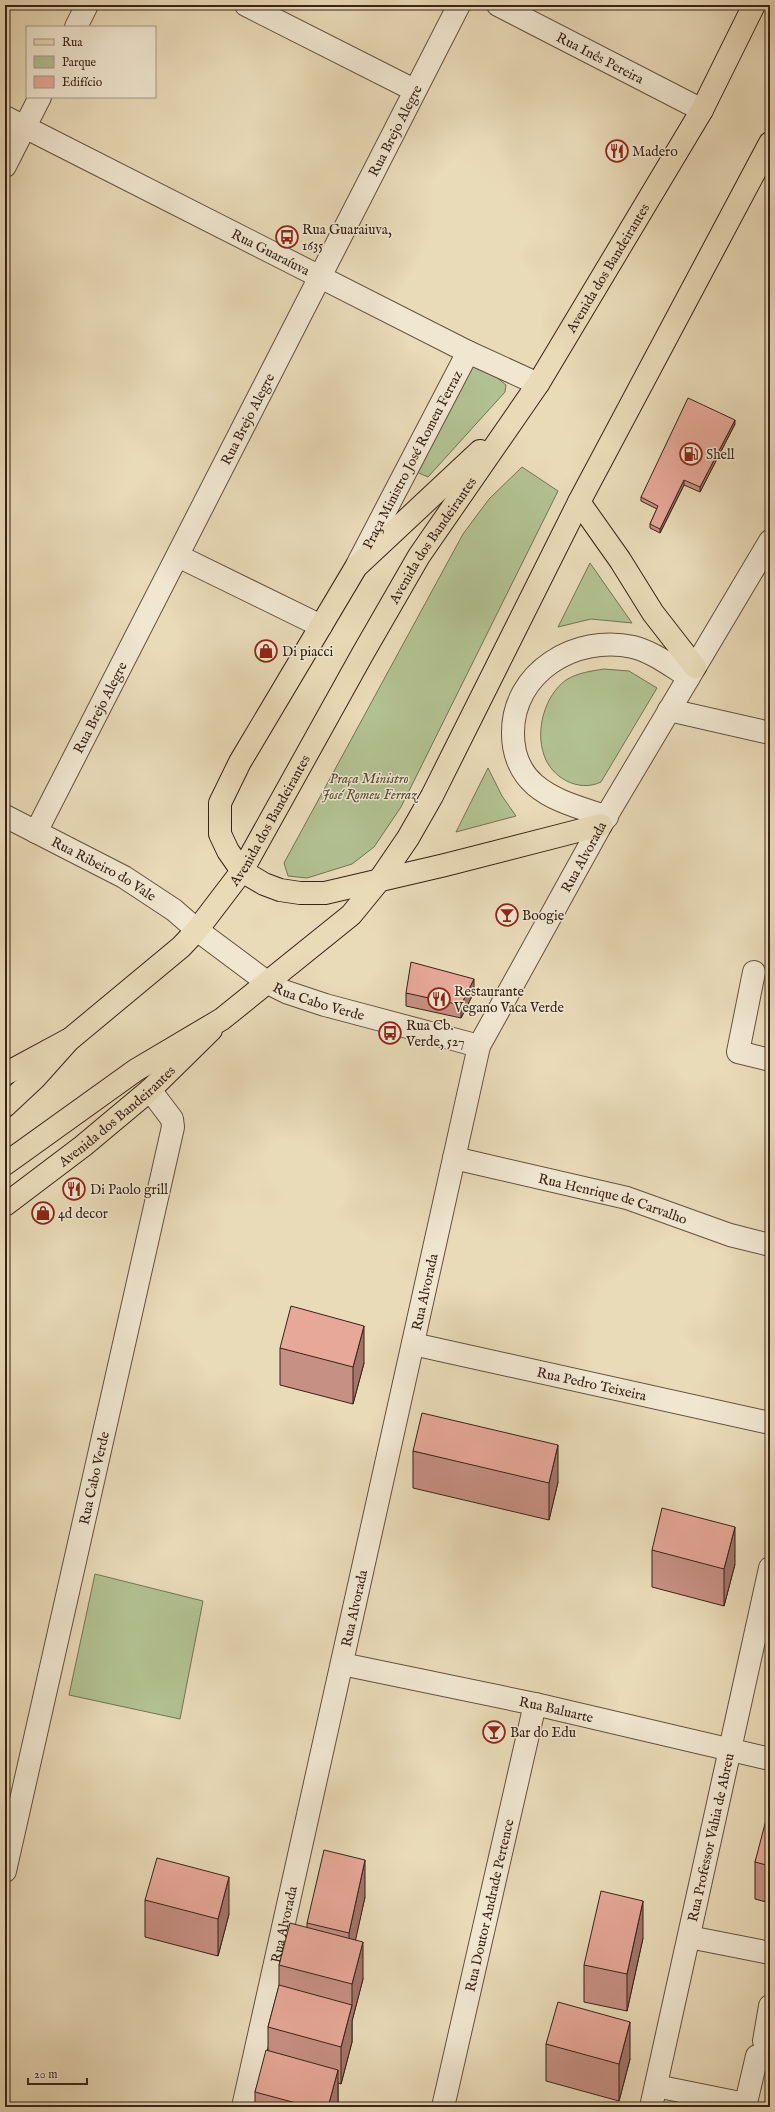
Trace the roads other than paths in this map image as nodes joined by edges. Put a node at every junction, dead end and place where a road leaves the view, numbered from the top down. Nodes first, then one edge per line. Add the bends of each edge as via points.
1 (87, 5) edge
2 (246, 5) edge
3 (459, 5) edge
4 (498, 5) edge
5 (754, 5) edge
6 (76, 26) edge
7 (414, 90) junction
8 (40, 98) edge
9 (702, 110) junction
10 (5, 117) edge
11 (25, 127) junction
12 (770, 143) edge
13 (5, 166) edge
14 (320, 277) junction
15 (468, 352) junction
16 (538, 384) junction
17 (510, 423) junction
18 (579, 502) junction
19 (770, 542) edge
20 (178, 556) junction
21 (356, 567) junction
22 (321, 626) junction
23 (692, 672) junction
24 (669, 710) junction
25 (770, 733) edge
26 (5, 816) edge
27 (604, 821) junction
28 (36, 832) junction
29 (242, 871) junction
30 (378, 882) junction
31 (197, 930) junction
32 (754, 972) dead end
33 (268, 984) junction
34 (222, 1019) junction
35 (69, 1040) junction
36 (479, 1046) junction
37 (770, 1060) edge
38 (5, 1074) edge
39 (150, 1090) junction
40 (5, 1106) edge
41 (454, 1158) junction
42 (5, 1164) edge
43 (5, 1205) edge
44 (770, 1245) edge
45 (413, 1344) junction
46 (770, 1423) edge
47 (770, 1568) edge
48 (342, 1664) junction
49 (535, 1704) junction
50 (730, 1751) junction
51 (770, 1759) edge
52 (5, 1871) edge
53 (688, 1937) junction
54 (770, 1953) edge
55 (770, 2006) edge
56 (656, 2086) junction
57 (745, 2106) edge
58 (243, 2107) edge
59 (443, 2107) edge
60 (651, 2107) edge

1 - 6 street
2 - 7 street
3 - 7 street, Rua Brejo Alegre
4 - 9 street, Rua Inês Pereira
5 - 9 main road, Avenida dos Bandeirantes
7 - 14 street, Rua Brejo Alegre
8 - 11 street
9 - 16 main road, Avenida dos Bandeirantes
10 - 11 street, Rua Guaraíuva
11 - 13 street
11 - 14 street, Rua Guaraíuva
12 - 18 main road, Avenida dos Bandeirantes
14 - 15 street, Rua Guaraíuva
14 - 20 street, Rua Brejo Alegre
15 - 16 street, Rua Guaraíuva
15 - 21 street, Praça Ministro José Romeu Ferraz
16 - 17 main road, Avenida dos Bandeirantes
17 - 21 main road
17 - 29 main road, Avenida dos Bandeirantes via 419,556
18 - 23 main road via 620,560
18 - 30 main road, Avenida dos Bandeirantes via 432,796 408,838
19 - 23 street, Rua Alvorada
20 - 22 street
20 - 28 street, Rua Brejo Alegre
21 - 22 main road
22 - 29 main road via 240,762 220,803 220,834
23 - 24 street, Rua Alvorada
23 - 27 street via 632,647 587,647 560,655 526,686 513,721 513,742 519,765 534,784 553,798
24 - 25 street
24 - 27 street, Rua Alvorada
26 - 28 street, Rua Ribeiro do Vale
27 - 30 main road
27 - 36 street, Rua Alvorada
28 - 31 street, Rua Ribeiro do Vale via 124,877 174,910
29 - 30 main road via 264,884 300,893 325,893
29 - 31 main road, Avenida dos Bandeirantes
30 - 33 main road, Avenida dos Bandeirantes via 352,915
31 - 33 street, Rua Cabo Verde
31 - 35 main road, Avenida dos Bandeirantes via 181,947
32 - 37 street via 738,1052
33 - 34 main road, Avenida dos Bandeirantes
33 - 36 street, Rua Cabo Verde via 301,999
34 - 39 main road, Avenida dos Bandeirantes
34 - 42 main road, Avenida dos Bandeirantes via 136,1070
35 - 38 main road, Avenida dos Bandeirantes
35 - 40 main road, Avenida dos Bandeirantes via 35,1078
36 - 41 street, Rua Alvorada
39 - 43 main road, Avenida dos Bandeirantes via 83,1146
39 - 52 street, Rua Cabo Verde via 172,1119 173,1127
41 - 44 street, Rua Henrique de Carvalho via 627,1198 730,1235
41 - 45 street, Rua Alvorada
45 - 46 street, Rua Pedro Teixeira
45 - 48 street, Rua Alvorada
47 - 50 street, Rua Professor Vahia de Abreu
48 - 49 street, Rua Baluarte
48 - 58 street, Rua Alvorada
49 - 50 street, Rua Baluarte
49 - 59 street, Rua Doutor Andrade Pertence
50 - 51 street, Rua Baluarte
50 - 53 street, Rua Professor Vahia de Abreu
53 - 54 street
53 - 56 street, Rua Professor Vahia de Abreu
55 - 57 street
56 - 57 street
56 - 60 street, Rua Professor Vahia de Abreu

